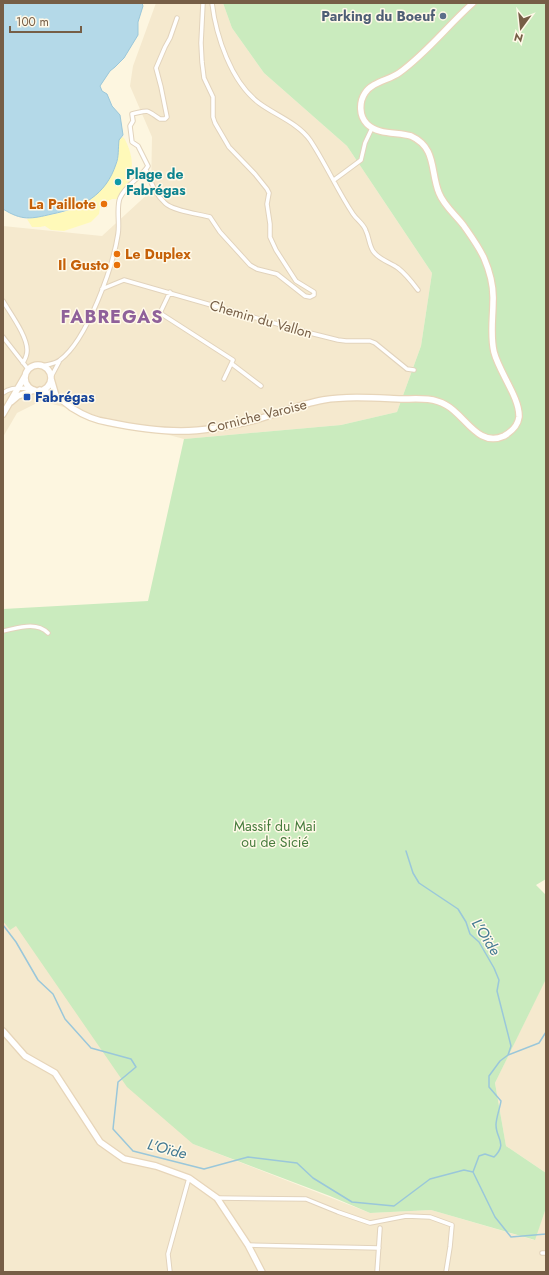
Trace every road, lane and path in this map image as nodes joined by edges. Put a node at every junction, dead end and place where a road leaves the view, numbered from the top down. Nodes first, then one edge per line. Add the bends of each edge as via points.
1 (203, 3) edge
2 (212, 3) edge
3 (473, 3) edge
4 (177, 18) dead end
5 (372, 128) junction
6 (147, 168) junction
7 (334, 180) junction
8 (102, 290) junction
9 (418, 290) dead end
10 (170, 292) junction
11 (3, 301) edge
12 (3, 337) edge
13 (60, 361) junction
14 (23, 363) junction
15 (232, 364) junction
16 (43, 366) junction
17 (28, 369) junction
18 (414, 370) dead end
19 (25, 376) junction
20 (51, 378) junction
21 (224, 379) dead end
22 (260, 386) dead end
23 (18, 387) junction
24 (34, 389) junction
25 (3, 393) edge
26 (56, 396) junction
27 (9, 403) junction
28 (3, 414) edge
29 (3, 631) edge
30 (48, 633) dead end
31 (3, 1031) edge
32 (188, 1178) junction
33 (217, 1198) junction
34 (380, 1228) dead end
35 (248, 1245) junction
36 (379, 1248) junction
37 (170, 1272) edge
38 (262, 1272) edge
39 (377, 1272) edge
40 (446, 1272) edge

1 - 6 street via 202,62 204,78 213,97 215,123 229,147 267,189 270,237 296,281 314,292 314,295 305,296 277,274 250,265 210,217 166,204 153,188
2 - 7 street via 215,26 229,63 244,87 258,102 302,131
3 - 5 street via 398,74 365,92 361,103 362,115 364,121
4 - 6 street via 156,68 167,117 161,119 147,110 132,114 132,142 138,146
5 - 7 street via 365,143 362,160
5 - 26 street, Corniche Varoise via 411,136 426,147 442,198 465,227 490,272 493,286 493,348 517,404 519,416 518,422 506,435 484,437 446,404 422,398 321,400 254,420 205,430 181,431 141,428 90,418
6 - 8 street via 119,199 118,238
7 - 9 street via 353,215 366,230 372,249 380,258 409,278
8 - 10 street, Chemin du Vallon via 124,280
8 - 13 street via 88,323 76,343
10 - 15 street via 160,313 233,360
10 - 18 street, Chemin du Vallon via 338,340 370,341 407,369
11 - 14 street via 23,336 27,353
12 - 14 street
13 - 16 street
13 - 20 street
14 - 17 street
15 - 21 street
15 - 22 street
16 - 17 street via 37,365
16 - 20 street via 47,368
17 - 19 street
19 - 23 street
19 - 24 street via 25,381
20 - 24 street via 48,386
20 - 26 street
23 - 24 street
23 - 25 street
23 - 27 street
24 - 26 street, Corniche Varoise
24 - 27 street
27 - 28 street
29 - 30 street via 36,626
31 - 32 street via 25,1056 55,1073 100,1142 124,1159 156,1166
32 - 33 street
32 - 37 street via 168,1254
33 - 35 street
33 - 40 street via 306,1199 370,1223 406,1216 430,1217 452,1225
34 - 36 street
35 - 36 street
35 - 38 street
36 - 39 street

